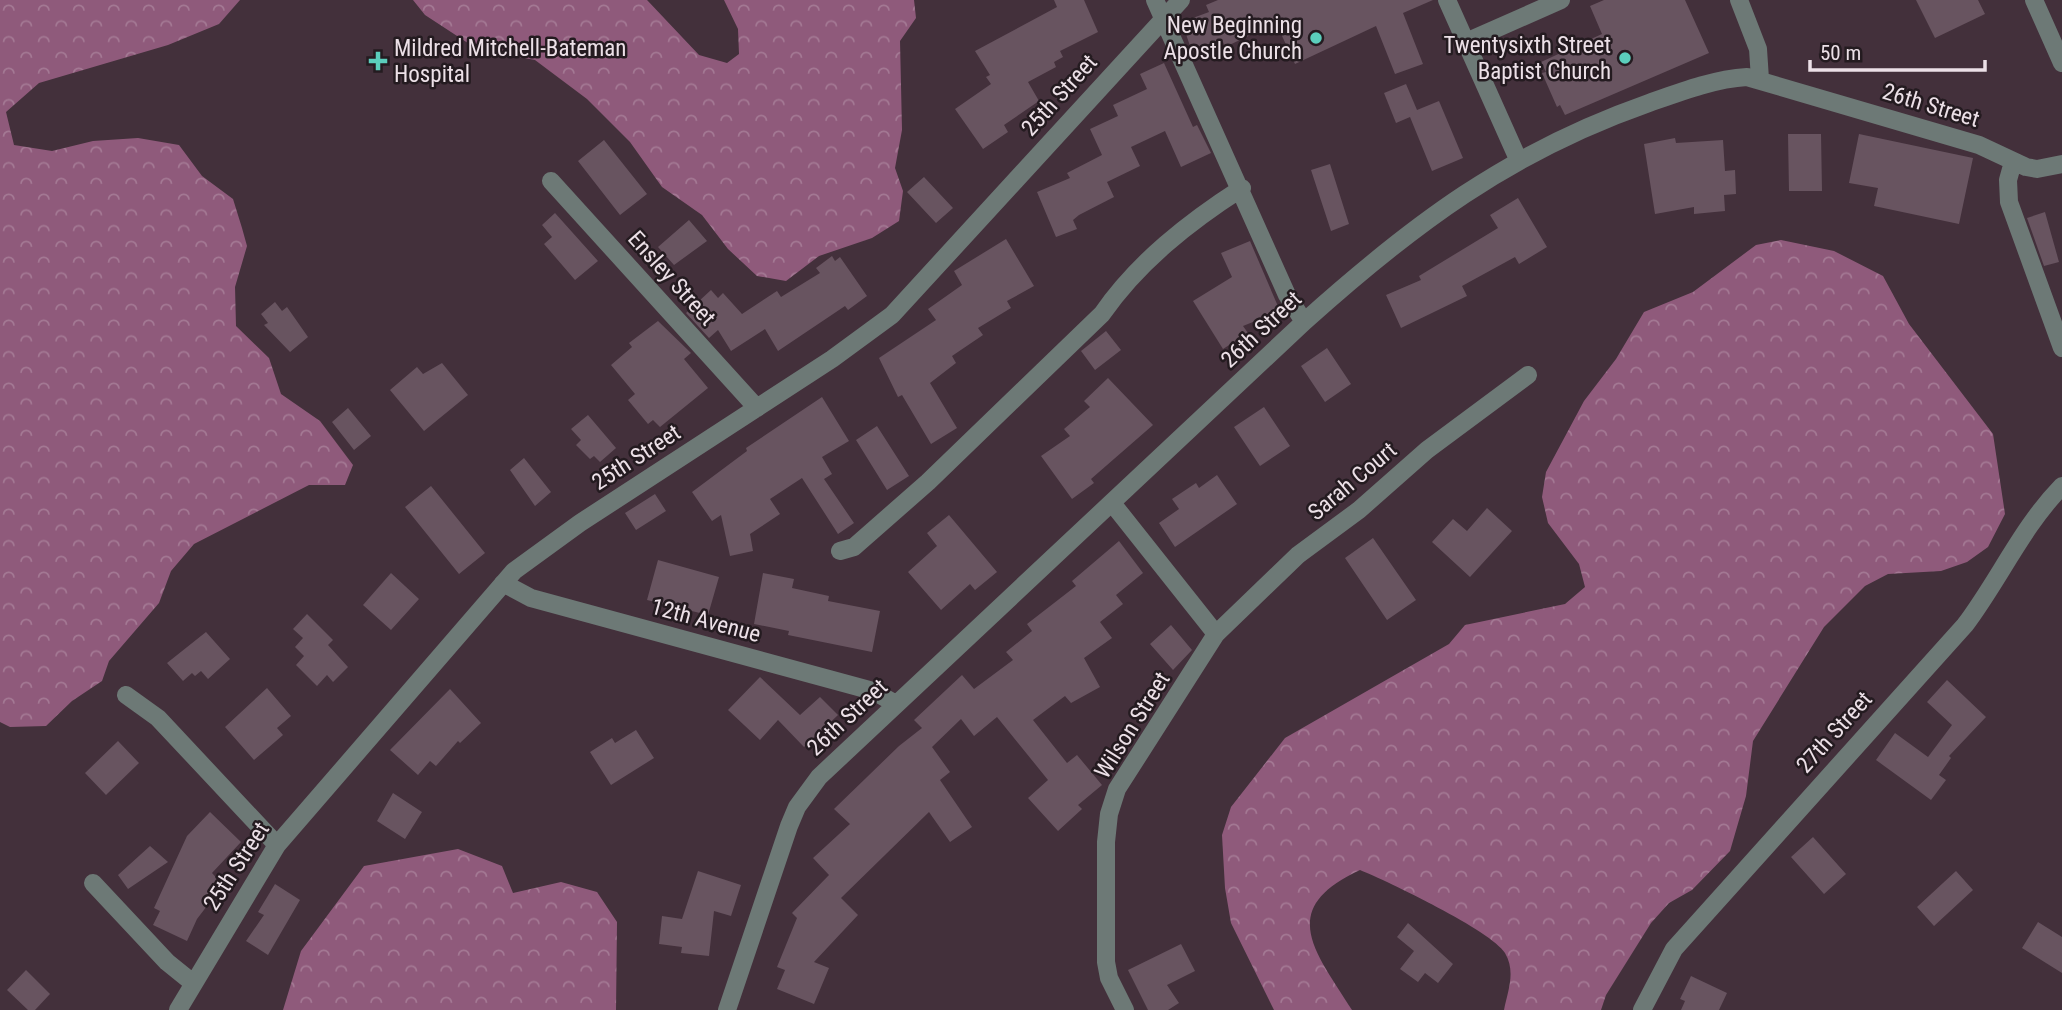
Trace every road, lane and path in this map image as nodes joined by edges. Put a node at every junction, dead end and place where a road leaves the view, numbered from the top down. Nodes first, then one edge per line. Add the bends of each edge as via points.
1 (1155, 0) edge
2 (1181, 0) edge
3 (1447, 0) edge
4 (1561, 0) edge
5 (1739, 0) edge
6 (2034, 0) edge
7 (1164, 17) junction
8 (1466, 42) junction
9 (2062, 63) edge
10 (1760, 74) junction
11 (1518, 159) junction
12 (2013, 162) junction
13 (2062, 164) edge
14 (551, 181) dead end
15 (1242, 188) junction
16 (1304, 322) junction
17 (2062, 348) edge
18 (1528, 375) dead end
19 (757, 408) junction
20 (2062, 486) edge
21 (1112, 503) junction
22 (841, 551) dead end
23 (503, 583) junction
24 (1216, 634) junction
25 (126, 695) dead end
26 (896, 704) junction
27 (277, 845) junction
28 (93, 884) dead end
29 (194, 983) junction
30 (178, 1010) edge
31 (727, 1010) edge
32 (1125, 1010) edge
33 (1642, 1010) edge

1 - 7 street
2 - 7 street, 25th Street
3 - 8 street
4 - 8 street
5 - 10 street via 1754,34
6 - 9 street
7 - 15 street
7 - 19 street, 25th Street via 892,315
8 - 11 street
10 - 11 street, 26th Street via 1722,80 1655,101
10 - 12 street, 26th Street via 1979,145
11 - 16 street, 26th Street via 1417,227
12 - 13 street, 26th Street via 2037,169
12 - 17 street via 2009,202
14 - 19 street, Ensley Street
15 - 16 street via 1287,295
15 - 22 street via 1143,263 1102,314 928,482 854,547
16 - 21 street, 26th Street
18 - 24 street, Sarah Court via 1298,555
19 - 23 street, 25th Street via 534,554
20 - 33 street, 27th Street via 2020,539 1965,625 1674,949
21 - 24 street
21 - 26 street, 26th Street
23 - 26 street, 12th Avenue via 531,598 873,691
23 - 27 street, 25th Street
24 - 32 street, Wilson Street via 1129,765 1109,814 1106,962
25 - 27 street via 158,718
26 - 31 street, 26th Street via 819,777 797,807
27 - 29 street, 25th Street
28 - 29 street via 167,962
29 - 30 street, 25th Street

